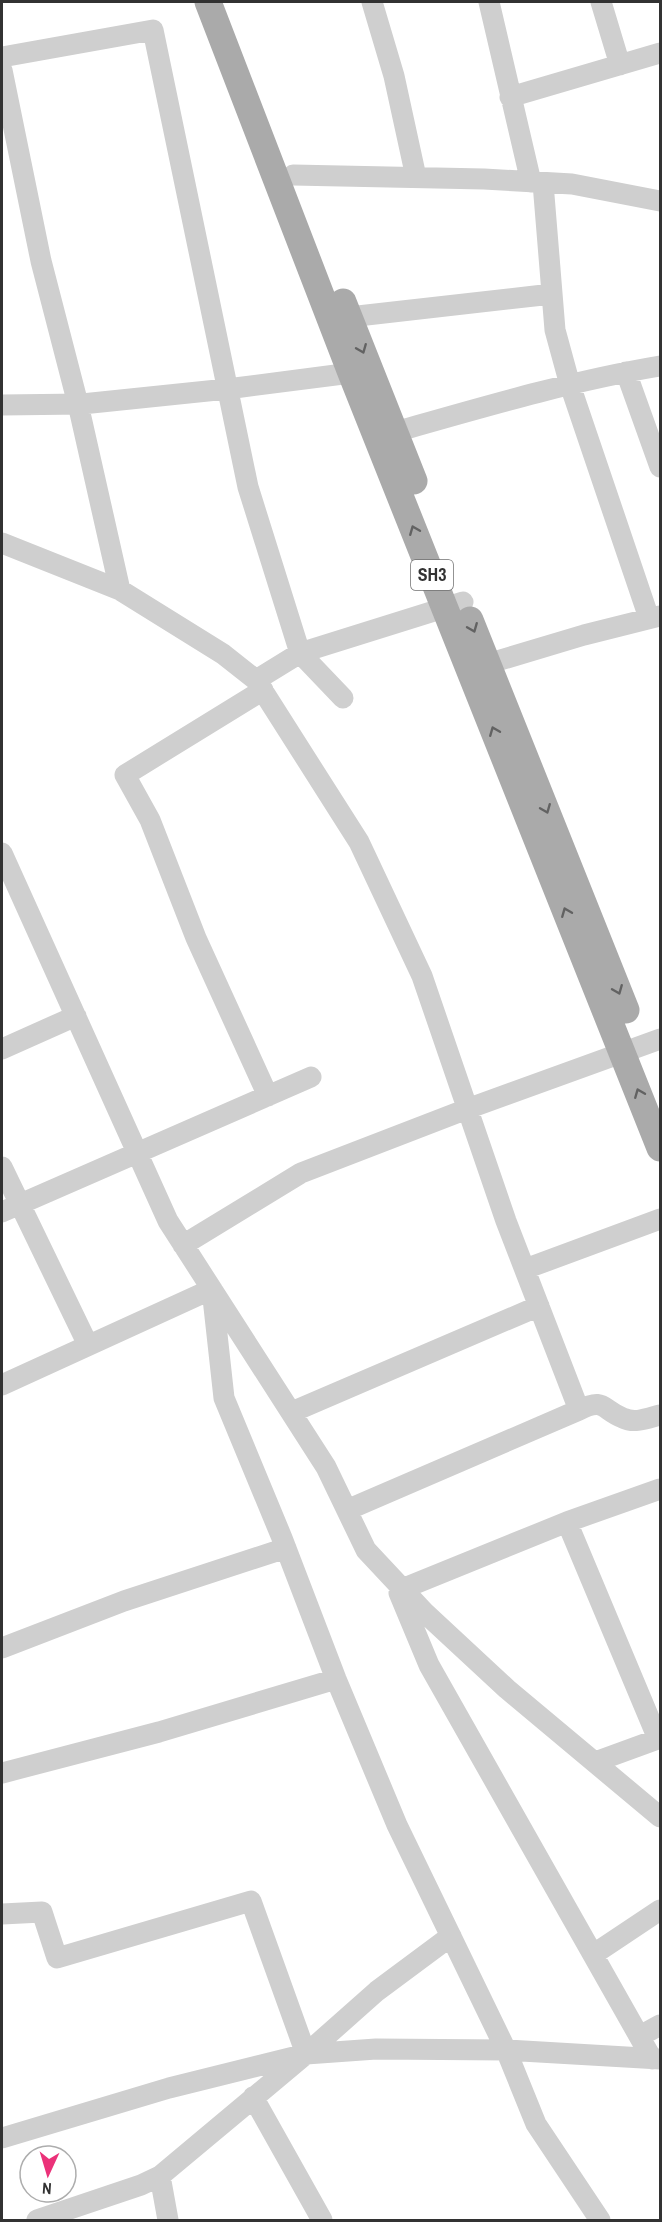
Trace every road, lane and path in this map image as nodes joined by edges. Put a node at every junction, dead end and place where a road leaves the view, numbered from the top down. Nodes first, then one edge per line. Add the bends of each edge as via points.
1 (208, 2) edge
2 (226, 2) edge
3 (372, 2) edge
4 (489, 2) edge
5 (601, 2) edge
6 (660, 53) edge
7 (2, 57) edge
8 (620, 65) junction
9 (2, 70) edge
10 (510, 97) junction
11 (292, 175) junction
12 (416, 177) junction
13 (537, 183) junction
14 (660, 201) edge
15 (552, 294) junction
16 (349, 317) junction
17 (660, 366) edge
18 (626, 372) junction
19 (351, 373) junction
20 (570, 385) junction
21 (227, 389) junction
22 (78, 404) junction
23 (2, 405) edge
24 (395, 432) junction
25 (660, 467) edge
26 (2, 543) edge
27 (120, 590) junction
28 (454, 604) junction
29 (655, 617) edge
30 (300, 653) junction
31 (487, 664) junction
32 (259, 685) junction
33 (344, 698) dead end
34 (2, 853) edge
35 (7, 881) edge
36 (76, 1016) junction
37 (641, 1046) edge
38 (2, 1049) edge
39 (311, 1077) dead end
40 (268, 1096) junction
41 (660, 1097) edge
42 (467, 1108) junction
43 (660, 1148) edge
44 (137, 1153) junction
45 (2, 1167) edge
46 (10, 1208) edge
47 (660, 1219) edge
48 (183, 1245) junction
49 (525, 1269) junction
50 (212, 1290) junction
51 (539, 1306) junction
52 (88, 1346) junction
53 (2, 1385) edge
54 (579, 1410) junction
55 (292, 1412) junction
56 (660, 1415) edge
57 (660, 1489) edge
58 (347, 1510) junction
59 (567, 1522) junction
60 (286, 1548) junction
61 (398, 1584) junction
62 (2, 1648) edge
63 (336, 1679) junction
64 (595, 1762) junction
65 (2, 1773) edge
66 (659, 1814) edge
67 (660, 1910) edge
68 (2, 1914) edge
69 (451, 1936) junction
70 (594, 1954) junction
71 (660, 2025) edge
72 (640, 2036) junction
73 (506, 2050) junction
74 (306, 2054) junction
75 (656, 2059) edge
76 (253, 2097) junction
77 (2, 2138) edge
78 (160, 2176) junction
79 (43, 2219) edge
80 (168, 2220) edge
81 (322, 2220) edge
82 (600, 2220) edge

1 - 19 main road, SH3
2 - 11 main road, SH3
3 - 12 street via 394,76
4 - 10 street
5 - 8 street
6 - 8 street
7 - 21 street via 153,30
8 - 10 street
9 - 22 street via 41,261
10 - 13 street
11 - 12 street
11 - 16 main road, SH3
12 - 13 street
13 - 14 street via 572,184
13 - 15 street
15 - 16 street
15 - 20 street via 555,330
16 -> 24 main road, SH3
17 - 18 street
18 - 20 street
18 - 25 street
19 - 21 street
28 -> 19 main road, SH3
20 - 24 street
20 - 29 street
21 - 22 street
21 - 30 street via 249,487
22 - 23 street
22 - 27 street
24 - 28 main road, SH3
26 - 27 street
27 - 32 street via 223,654
28 - 30 street
28 -> 31 main road, SH3
37 -> 28 main road, SH3
29 - 31 street
30 - 32 street
30 - 33 street
31 -> 37 main road, SH3
32 - 40 street via 125,775 150,820 196,938
32 - 42 street via 359,842 422,976
34 - 35 street
35 - 36 street
36 - 38 street
36 - 44 street
37 - 41 main road, SH3
37 - 42 street
43 -> 37 main road, SH3
39 - 40 street
40 - 44 street
42 - 48 street via 301,1173
42 - 49 street
44 - 46 street
44 - 48 street
45 - 46 street
46 - 52 street
47 - 49 street
48 - 50 street
49 - 51 street
50 - 52 street
50 - 55 street
50 - 60 street via 224,1398
51 - 54 street
51 - 55 street
52 - 53 street
54 - 56 street via 591,1404 604,1406 633,1421
54 - 58 street
55 - 58 street
57 - 59 street
58 - 61 street via 366,1550
59 - 61 street
59 - 64 street via 658,1739
60 - 62 street
60 - 63 street
61 - 64 street via 507,1689
61 - 70 street via 429,1665
63 - 65 street via 159,1732
63 - 69 street via 397,1825
64 - 66 street
67 - 70 street
68 - 74 street via 42,1912 57,1958 251,1901
69 - 73 street
69 - 74 street via 377,1991
70 - 72 street
71 - 72 street
72 - 75 street
73 - 74 street via 376,2049
73 - 75 street
73 - 82 street via 536,2124
74 - 76 street
74 - 77 street via 181,2084
76 - 78 street
76 - 81 street
78 - 79 street
78 - 80 street

